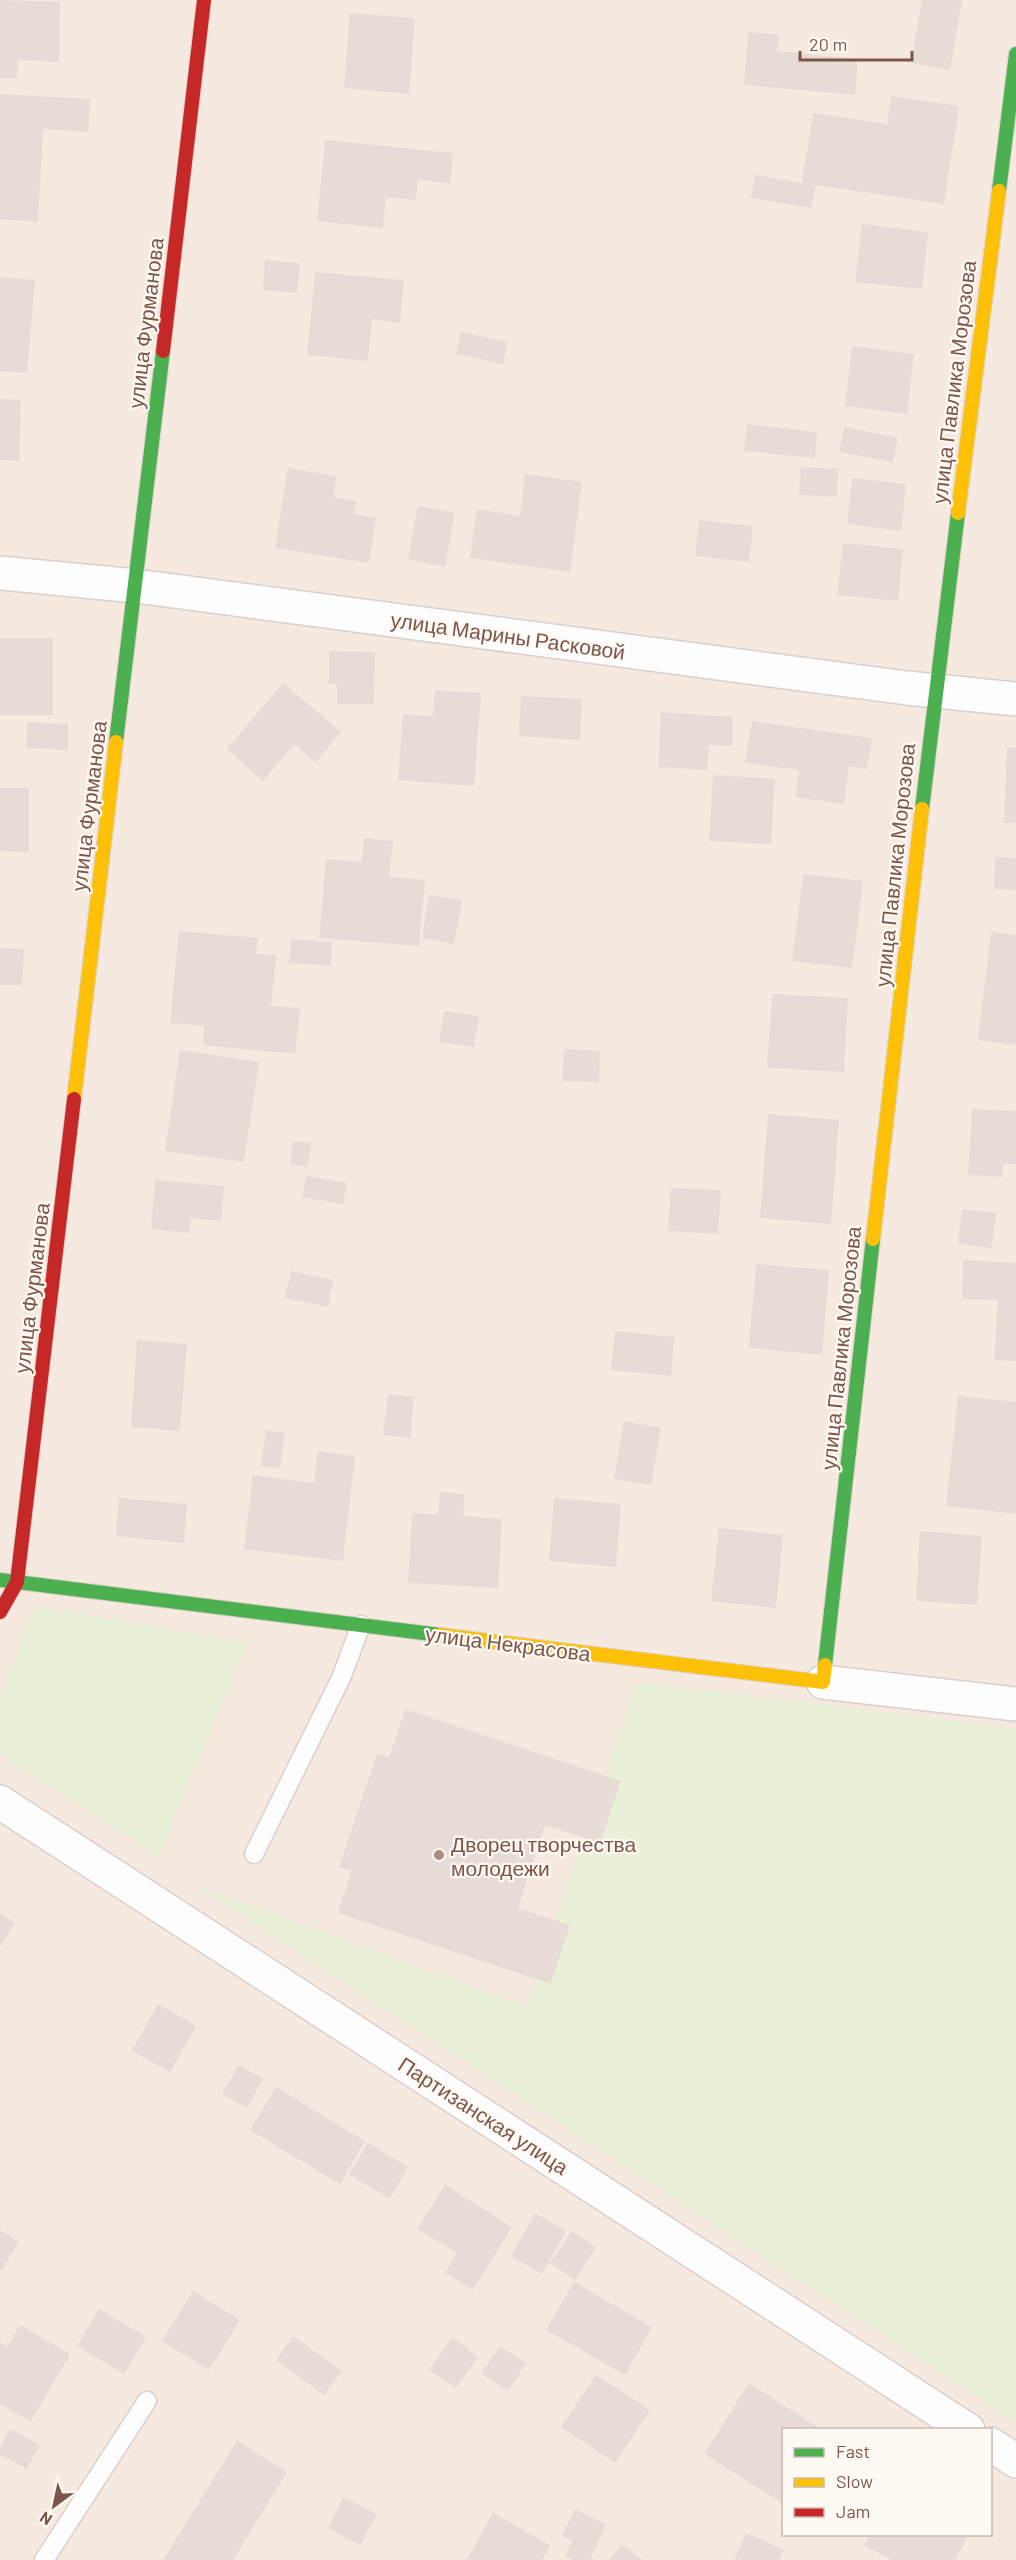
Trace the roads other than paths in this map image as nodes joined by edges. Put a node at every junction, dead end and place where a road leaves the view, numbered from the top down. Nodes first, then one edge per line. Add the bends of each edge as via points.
1 (204, 0) edge
2 (1016, 54) edge
3 (0, 573) edge
4 (136, 586) junction
5 (935, 691) junction
6 (1016, 699) edge
7 (0, 1580) edge
8 (17, 1582) junction
9 (0, 1612) edge
10 (361, 1625) junction
11 (823, 1682) junction
12 (1016, 1704) edge
13 (0, 1802) edge
14 (254, 1854) dead end
15 (147, 2401) dead end
16 (965, 2428) edge
17 (992, 2445) edge
18 (1016, 2461) edge
19 (44, 2560) edge

1 - 4 street, улица Фурманова
2 - 5 street, улица Павлика Морозова
3 - 4 street, улица Марины Расковой
4 - 5 street, улица Марины Расковой
4 - 8 street, улица Фурманова
5 - 6 street, улица Марины Расковой
5 - 11 street, улица Павлика Морозова
7 - 8 street, улица Некрасова
8 - 9 street, улица Фурманова
8 - 10 street, улица Некрасова
10 - 11 street, улица Некрасова
10 - 14 lane via 341,1678
11 - 12 street, улица Некрасова
13 - 16 street, Партизанская улица
15 - 19 lane
17 - 18 street

